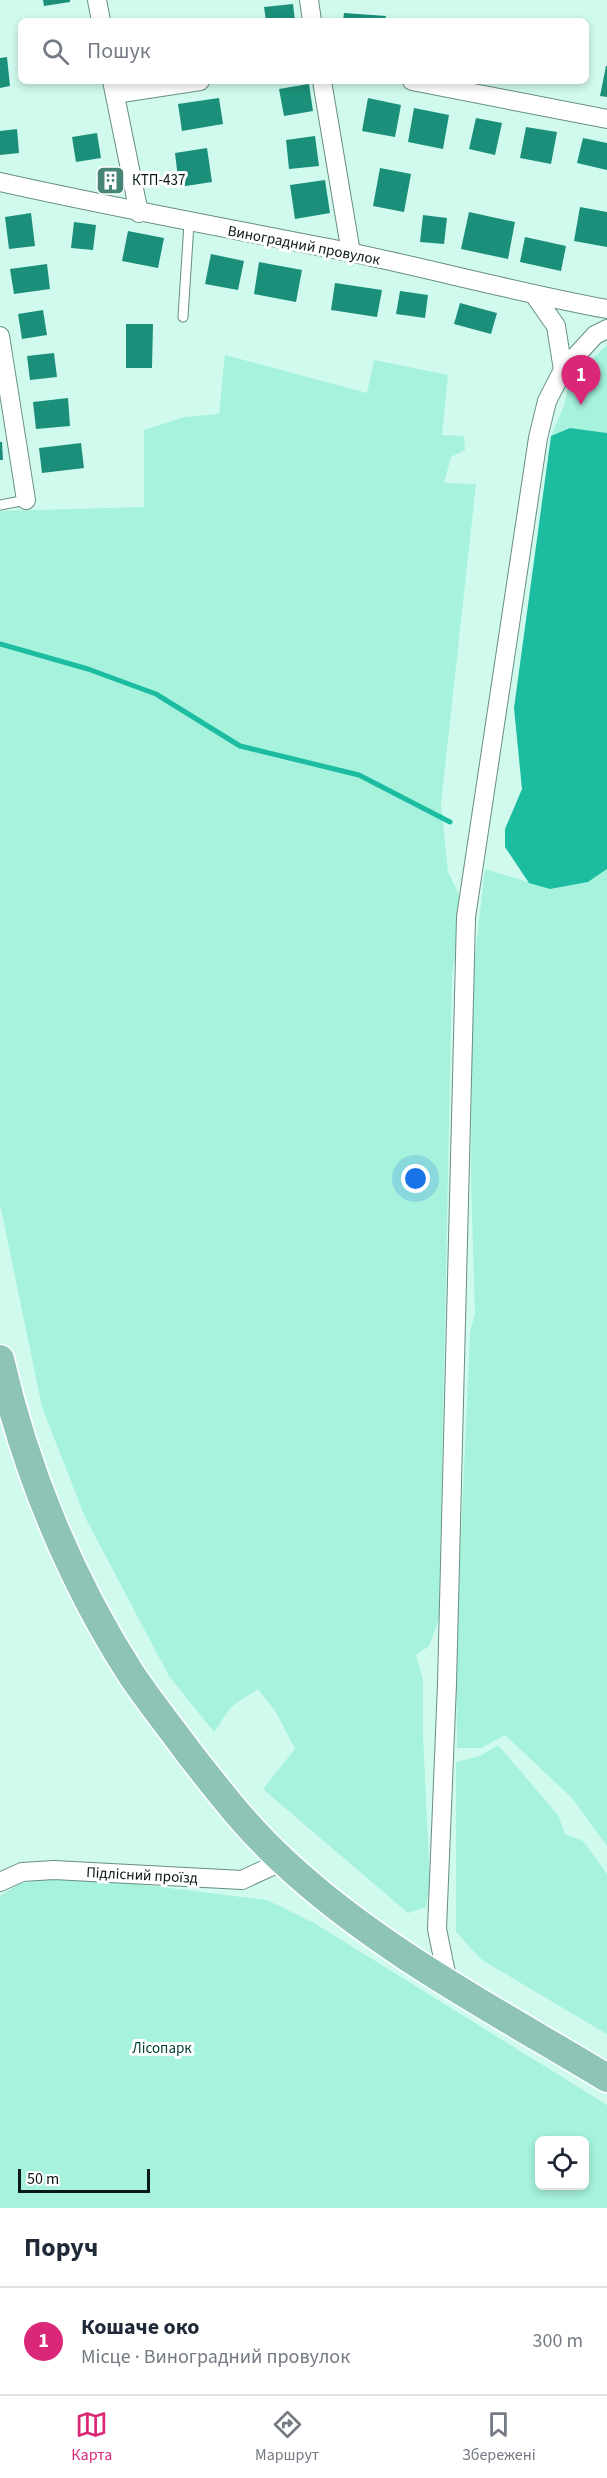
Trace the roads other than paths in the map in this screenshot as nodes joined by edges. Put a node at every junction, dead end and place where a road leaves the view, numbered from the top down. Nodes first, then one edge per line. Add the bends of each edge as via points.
1 (97, 0) edge
2 (309, 0) edge
3 (100, 18) edge
4 (312, 18) edge
5 (163, 84) edge
6 (323, 84) edge
7 (427, 84) edge
8 (114, 88) edge
9 (607, 119) edge
10 (0, 182) edge
11 (139, 213) junction
12 (189, 223) junction
13 (351, 253) junction
14 (535, 296) junction
15 (607, 309) edge
16 (183, 317) dead end
17 (607, 329) edge
18 (0, 336) edge
19 (563, 370) junction
20 (26, 500) joint
21 (0, 505) edge
22 (0, 1359) edge
23 (283, 1861) junction
24 (0, 1882) edge
25 (448, 1983) junction
26 (607, 2078) edge

1 - 3 street
2 - 4 street
5 - 8 street
6 - 13 street
7 - 9 street
8 - 11 street
10 - 11 street, Виноградний провулок
11 - 12 street, Виноградний провулок
12 - 13 street, Виноградний провулок
12 - 16 lane
13 - 14 street, Виноградний провулок
14 - 15 street, Виноградний провулок
14 - 19 street via 556,326
17 - 19 street via 595,335
18 - 20 street
19 - 25 street via 547,401 538,438 466,917 437,1929
20 - 21 lane
22 - 23 main road via 43,1503 98,1616 131,1674 216,1788
23 - 24 street, Підлісний проїзд via 242,1880 54,1870 22,1872
23 - 25 main road via 379,1936
25 - 26 main road

